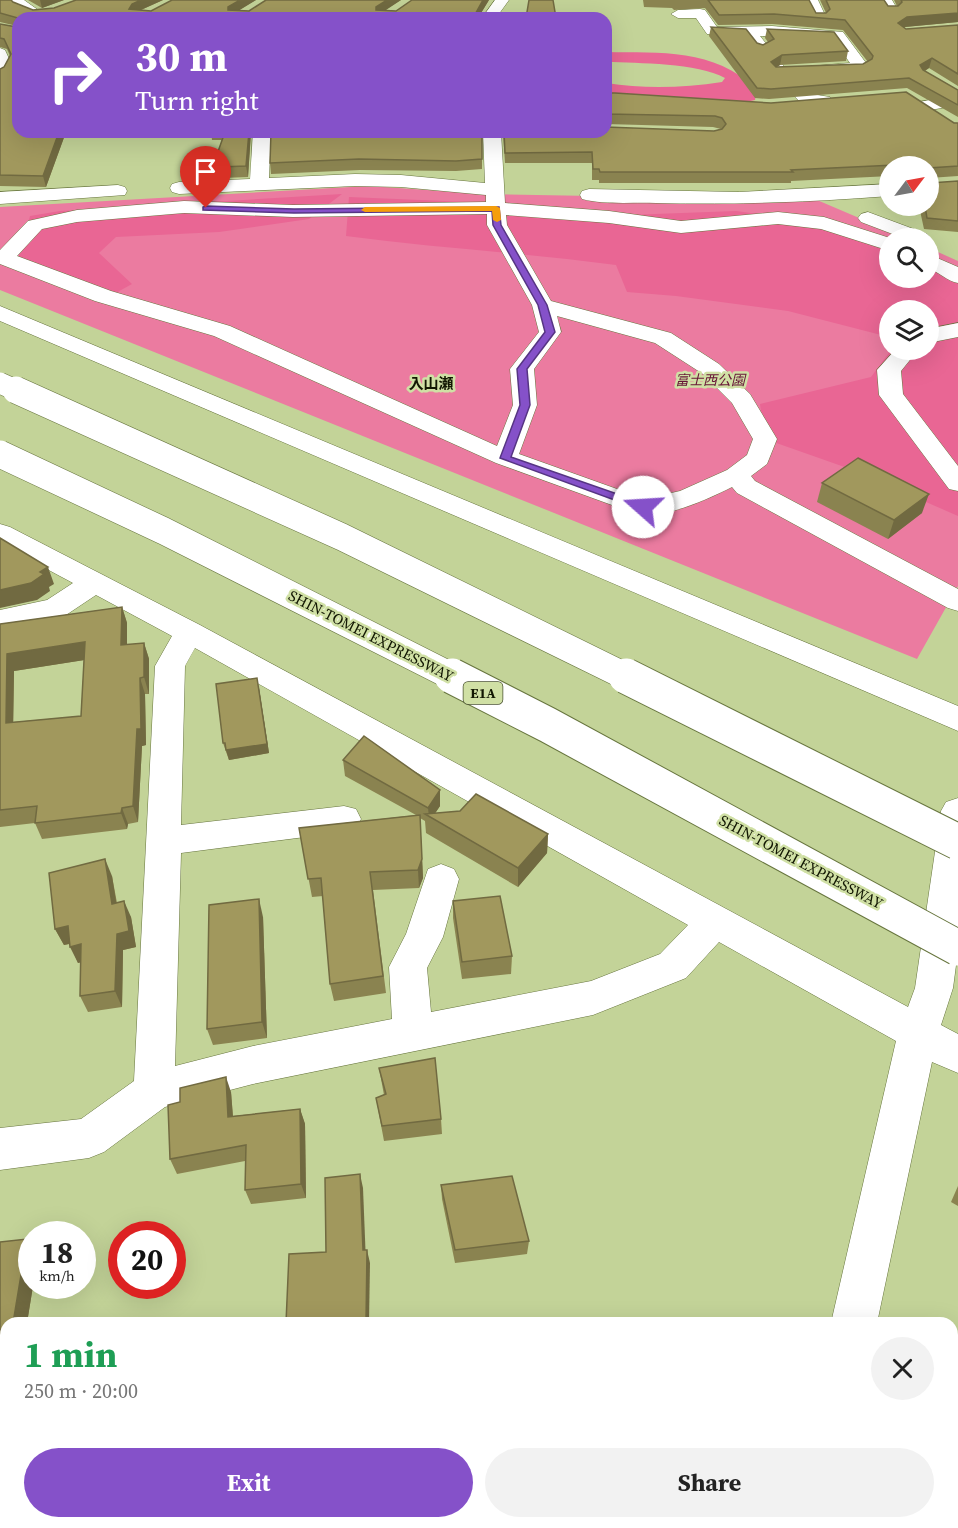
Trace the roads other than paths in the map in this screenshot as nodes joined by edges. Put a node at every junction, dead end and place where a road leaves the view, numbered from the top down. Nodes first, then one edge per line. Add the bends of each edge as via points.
1 (14, 0) edge
2 (811, 0) edge
3 (36, 12) edge
4 (678, 14) dead end
5 (819, 17) edge
6 (750, 32) junction
7 (0, 53) edge
8 (0, 72) edge
9 (780, 72) junction
10 (955, 94) edge
11 (907, 95) edge
12 (787, 105) edge
13 (925, 106) junction
14 (942, 117) edge
15 (262, 138) edge
16 (493, 138) edge
17 (259, 184) junction
18 (166, 189) dead end
19 (131, 190) dead end
20 (879, 191) edge
21 (567, 194) dead end
22 (504, 197) junction
23 (810, 197) junction
24 (0, 198) edge
25 (896, 228) edge
26 (879, 242) edge
27 (8, 244) edge
28 (939, 248) edge
29 (958, 256) edge
30 (939, 264) edge
31 (958, 277) edge
32 (543, 305) junction
33 (0, 313) edge
34 (958, 330) edge
35 (939, 334) edge
36 (898, 360) edge
37 (0, 383) edge
38 (0, 454) edge
39 (505, 458) junction
40 (736, 475) junction
41 (958, 483) edge
42 (0, 533) edge
43 (95, 582) junction
44 (958, 601) edge
45 (0, 620) edge
46 (189, 632) junction
47 (958, 719) edge
48 (958, 811) edge
49 (344, 819) dead end
50 (163, 842) junction
51 (958, 842) edge
52 (441, 879) dead end
53 (715, 922) junction
54 (958, 948) edge
55 (413, 1033) junction
56 (918, 1033) junction
57 (958, 1055) edge
58 (154, 1091) junction
59 (0, 1149) edge
60 (855, 1317) edge

1 - 3 main road
2 - 5 main road
4 - 6 main road via 700,13 712,32
6 - 9 main road
6 - 9 main road via 838,35 861,67
7 - 8 main road via 4,65
9 - 12 main road via 806,98 830,100
10 - 13 main road
11 - 13 main road
13 - 14 main road
15 - 17 main road
16 - 22 main road
17 - 18 main road
17 - 22 main road via 401,181
19 - 24 main road
20 - 23 main road
21 - 23 main road via 721,200
22 - 26 main road via 681,226 778,218 824,224
22 - 27 main road via 294,211 172,208 77,216 35,225
22 - 32 main road via 497,225
23 - 25 main road
27 - 39 main road via 4,258 103,296 222,331
28 - 29 main road
30 - 31 main road
32 - 39 main road via 550,332 522,369 525,405
32 - 40 main road via 663,339 711,369 742,399 765,440 758,459
33 - 47 main road
34 - 35 main road
36 - 41 main road via 889,370 891,395
37 - 51 main road, bridge via 342,537
38 - 54 main road, SHIN-TOMEI EXPRESSWAY / E1A, bridge via 164,531 548,725
39 - 40 main road via 643,507 688,498
40 - 44 main road via 746,487
42 - 43 main road
43 - 45 main road via 56,608
43 - 46 main road
46 - 50 main road via 170,666
46 - 53 main road
48 - 56 main road via 934,988
49 - 50 main road
50 - 58 main road
52 - 55 main road via 424,937 408,967
53 - 55 main road via 673,966 593,999
53 - 56 main road
55 - 58 main road via 253,1065
56 - 57 main road
56 - 60 main road
58 - 59 main road via 89,1138

